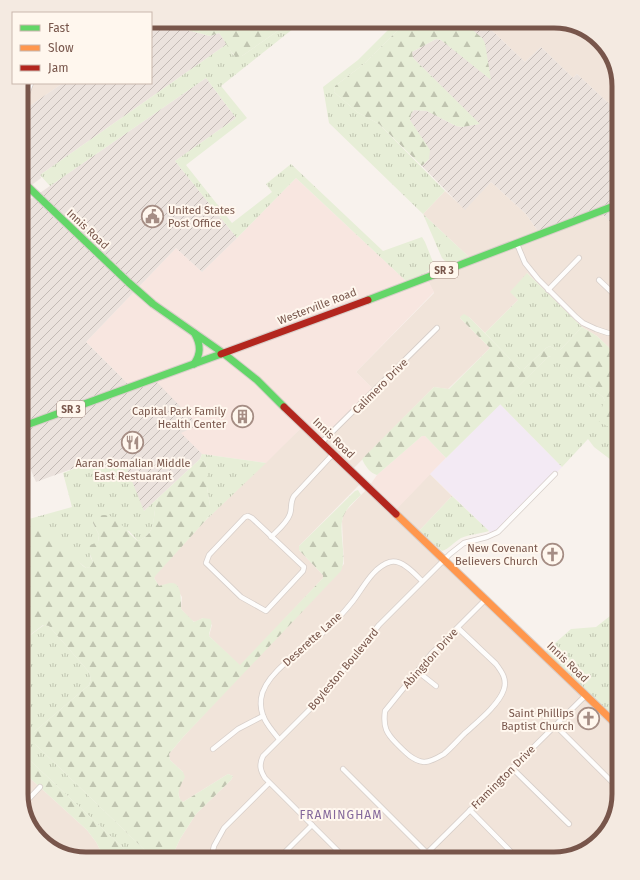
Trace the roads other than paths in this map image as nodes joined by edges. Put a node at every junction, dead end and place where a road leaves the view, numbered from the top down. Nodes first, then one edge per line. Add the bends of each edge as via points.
1 (28, 187) edge
2 (612, 207) edge
3 (517, 244) junction
4 (579, 258) dead end
5 (598, 280) dead end
6 (548, 290) junction
7 (612, 292) edge
8 (437, 328) dead end
9 (612, 333) edge
10 (195, 334) junction
11 (224, 353) junction
12 (194, 364) junction
13 (28, 424) edge
14 (322, 442) junction
15 (334, 453) junction
16 (555, 474) dead end
17 (271, 537) junction
18 (444, 561) junction
19 (422, 581) junction
20 (485, 600) junction
21 (458, 628) junction
22 (417, 671) junction
23 (436, 686) dead end
24 (586, 695) junction
25 (263, 716) junction
26 (612, 720) edge
27 (555, 725) junction
28 (279, 739) junction
29 (212, 750) dead end
30 (512, 768) junction
31 (343, 769) dead end
32 (612, 782) dead end
33 (269, 783) junction
34 (40, 787) dead end
35 (28, 800) edge
36 (470, 810) junction
37 (569, 824) dead end
38 (312, 825) junction
39 (213, 852) edge
40 (285, 852) edge
41 (339, 852) edge
42 (425, 852) edge
43 (427, 852) edge
44 (511, 852) edge

1 - 10 main road, Innis Road via 128,282 153,304
2 - 3 main road, Westerville Road / SR 3
3 - 6 street via 525,263
3 - 11 main road, Westerville Road / SR 3
4 - 6 street
5 - 7 street
6 - 9 street via 584,323
8 - 14 street, Calimero Drive
10 - 11 main road, Innis Road
10 - 12 main road via 199,341 200,354
11 - 12 main road, Westerville Road / SR 3
11 - 14 main road, Innis Road via 257,380
12 - 13 main road, Westerville Road / SR 3
14 - 15 main road, Innis Road
15 - 17 street via 291,500 288,518
15 - 18 main road, Innis Road
16 - 18 street, Boyleston Boulevard via 498,532 464,543
17 - 17 street via 252,518 245,517 206,560 207,565 241,597 266,611 304,567
18 - 19 street, Boyleston Boulevard
18 - 20 main road, Innis Road
19 - 25 street, Deserette Lane via 406,566 395,562 374,572 349,606 326,630 273,675 266,684 261,699
19 - 28 street, Boyleston Boulevard via 379,625 318,701
20 - 21 street, Abingdon Drive
20 - 24 main road, Innis Road
21 - 22 street, Abingdon Drive
21 - 22 street, Abingdon Drive via 500,670 505,681 504,690 497,702 444,754 426,762 407,754 386,730 384,721 385,711
22 - 23 street
24 - 26 main road, Innis Road
24 - 27 street, Framington Drive
25 - 28 street, Deserette Lane
25 - 29 street via 238,729
27 - 30 street, Framington Drive
27 - 32 street
28 - 33 street, Boyleston Boulevard via 260,763 261,771
30 - 36 street, Framington Drive
30 - 37 street
31 - 42 street
33 - 38 street
33 - 39 street via 224,828
34 - 35 street
36 - 43 street, Framington Drive
36 - 44 street
38 - 40 street
38 - 41 street

